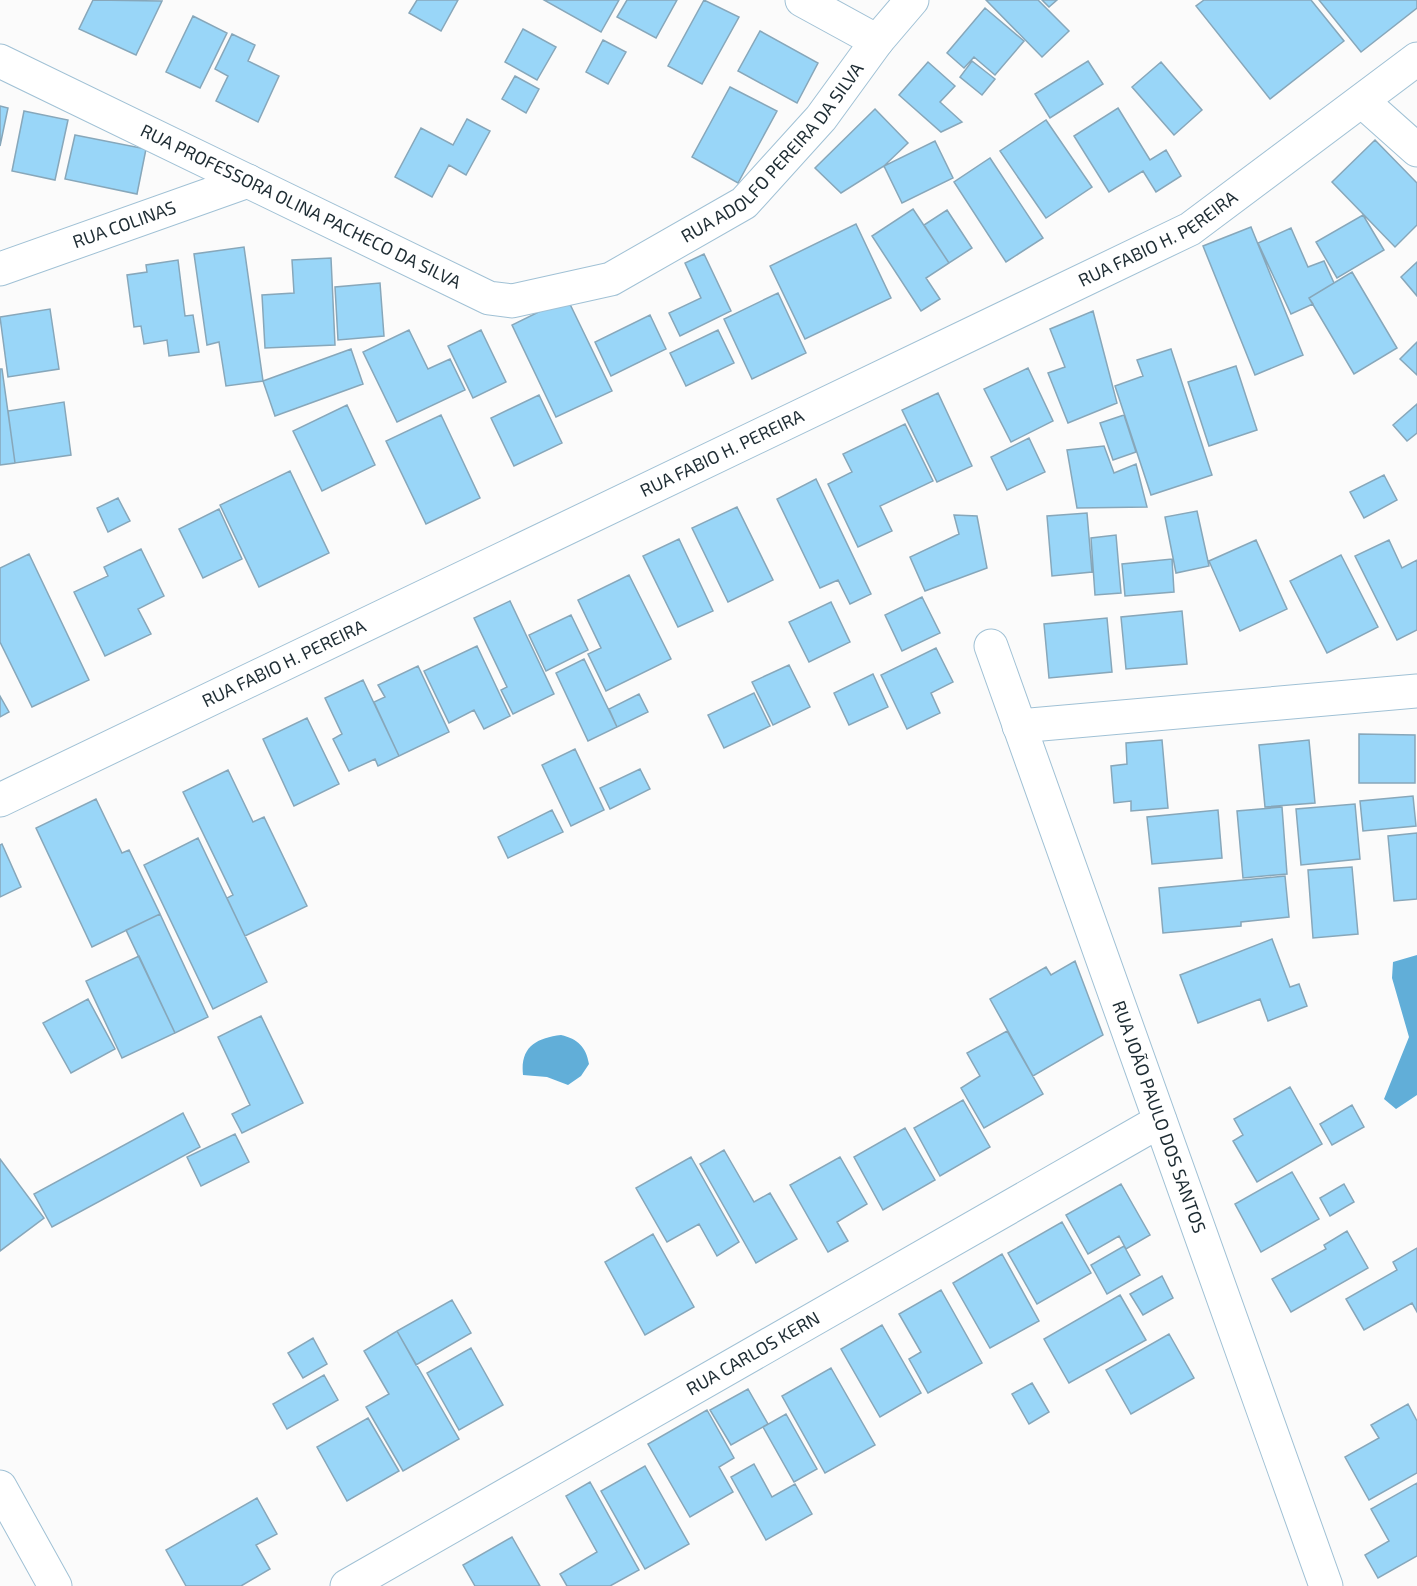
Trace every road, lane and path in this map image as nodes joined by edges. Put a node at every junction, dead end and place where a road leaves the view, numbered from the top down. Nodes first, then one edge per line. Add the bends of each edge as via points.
1 (801, 0) edge
2 (912, 0) edge
3 (877, 41) junction
4 (1417, 59) edge
5 (0, 62) edge
6 (1362, 101) junction
7 (1417, 150) edge
8 (248, 181) junction
9 (0, 269) edge
10 (611, 279) joint
11 (991, 646) dead end
12 (1417, 691) edge
13 (1019, 726) junction
14 (0, 800) edge
15 (1160, 1121) junction
16 (0, 1487) edge
17 (55, 1586) edge
18 (346, 1586) edge
19 (1326, 1586) edge

1 - 3 street
2 - 3 street, RUA ADOLFO PEREIRA DA SILVA
3 - 10 street, RUA ADOLFO PEREIRA DA SILVA via 821,118 744,202
4 - 6 street, RUA FABIO H. PEREIRA
5 - 8 street, RUA PROFESSORA OLINA PACHECO DA SILVA
6 - 7 street
6 - 14 street, RUA FABIO H. PEREIRA via 1190,228
8 - 9 street, RUA COLINAS
8 - 10 street, RUA PROFESSORA OLINA PACHECO DA SILVA via 489,298 512,301
11 - 13 street, RUA JOÃO PAULO DOS SANTOS
12 - 13 street
13 - 15 street, RUA JOÃO PAULO DOS SANTOS
15 - 18 street, RUA CARLOS KERN
15 - 19 street, RUA JOÃO PAULO DOS SANTOS
16 - 17 street

